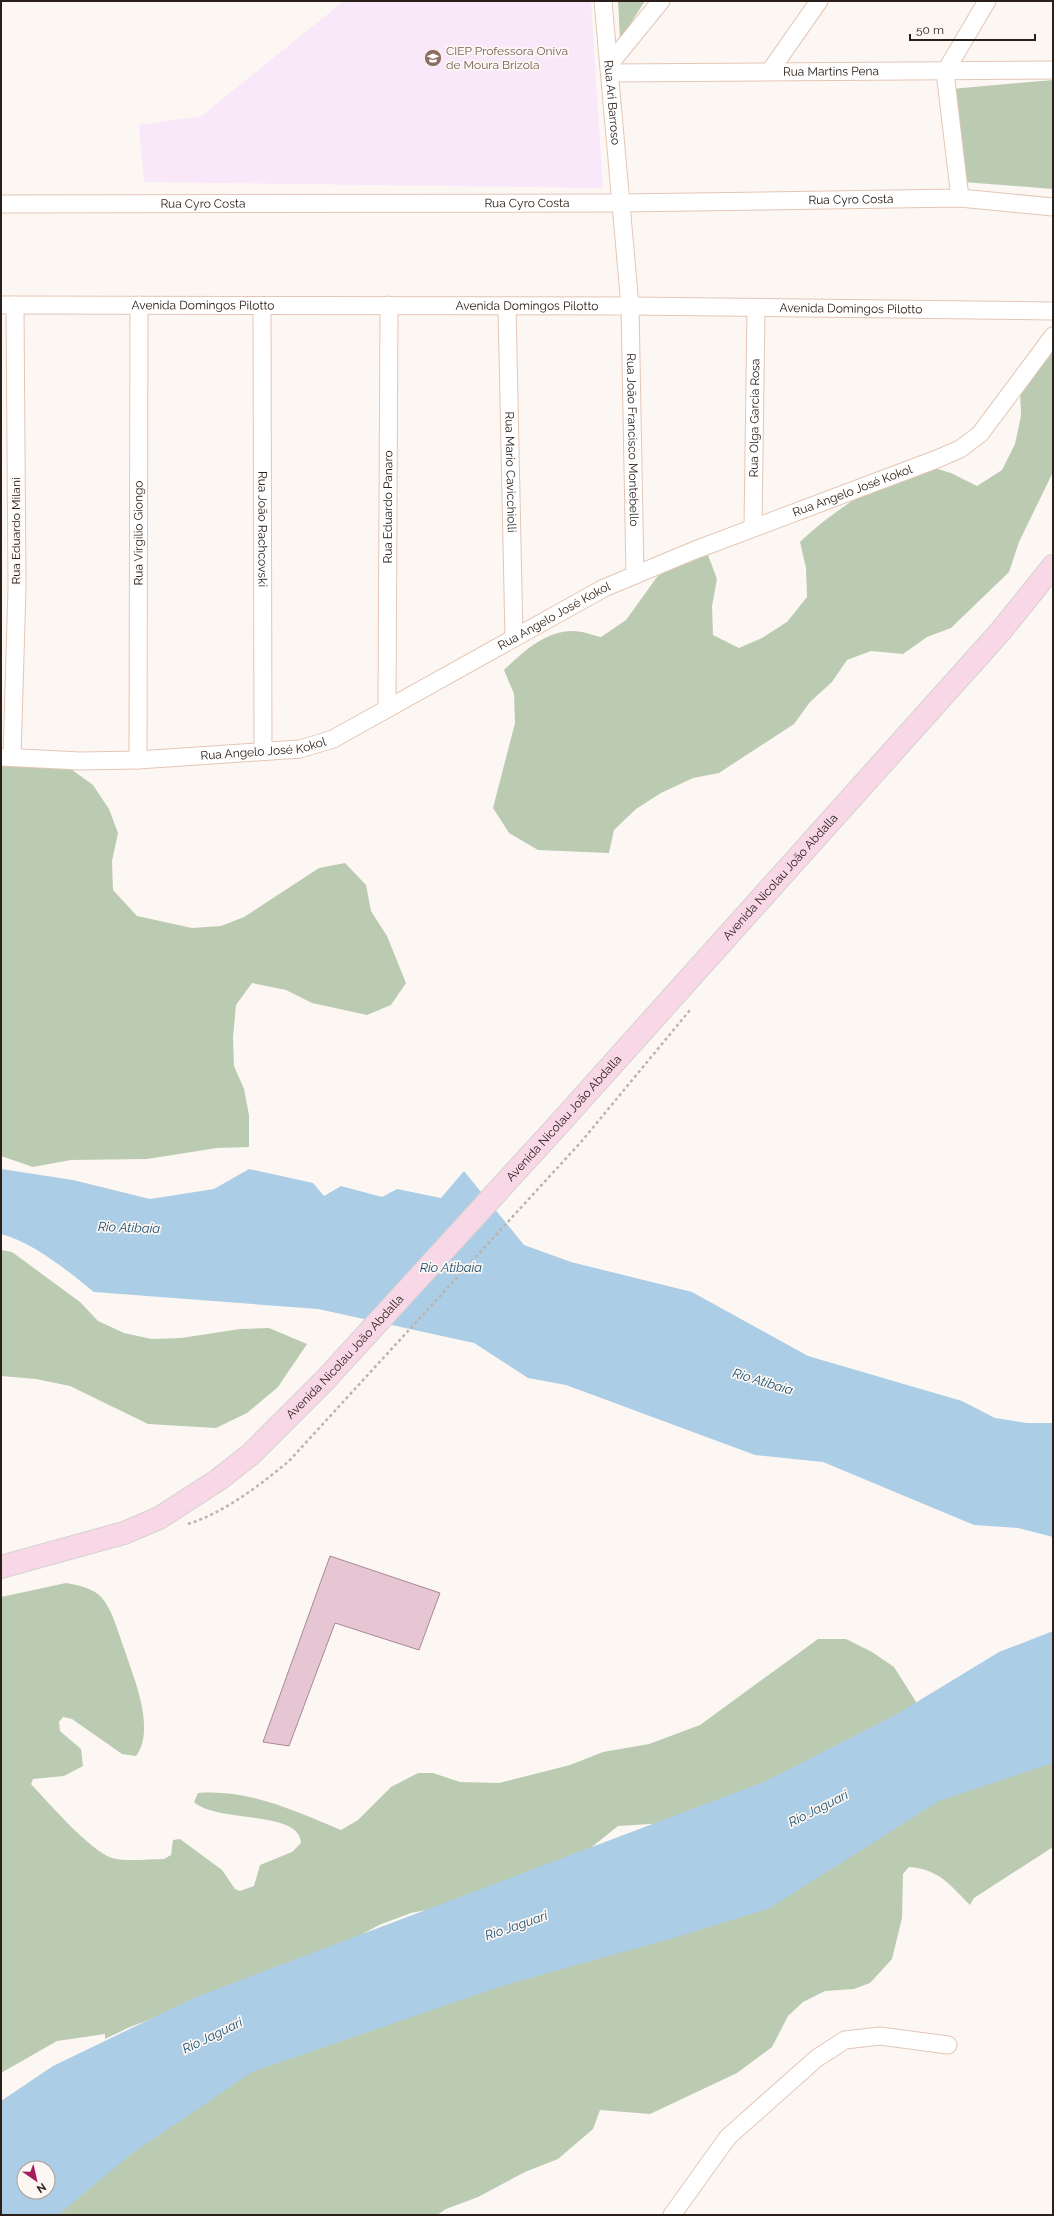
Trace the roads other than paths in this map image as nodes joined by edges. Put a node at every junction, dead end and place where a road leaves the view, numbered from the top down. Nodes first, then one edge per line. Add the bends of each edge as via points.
1 (602, 1) edge
2 (661, 1) edge
3 (819, 1) edge
4 (987, 1) edge
5 (609, 69) junction
6 (770, 70) junction
7 (1053, 70) edge
8 (945, 72) junction
9 (960, 198) junction
10 (622, 203) junction
11 (1, 204) edge
12 (1053, 207) edge
13 (8, 305) edge
14 (138, 305) junction
15 (389, 305) junction
16 (262, 306) junction
17 (507, 306) junction
18 (630, 306) junction
19 (756, 308) junction
20 (1053, 311) edge
21 (1053, 336) edge
22 (753, 528) junction
23 (1053, 566) edge
24 (635, 575) junction
25 (514, 638) junction
26 (387, 708) junction
27 (264, 751) junction
28 (6, 757) edge
29 (138, 760) junction
30 (1, 1567) edge
31 (948, 2045) dead end
32 (672, 2215) edge

1 - 5 street, Rua Ari Barroso
2 - 5 street
3 - 6 street
4 - 8 street
5 - 6 street, Rua Martins Pena
5 - 10 street, Rua Ari Barroso
6 - 8 street, Rua Martins Pena
7 - 8 street, Rua Martins Pena
8 - 9 street
9 - 10 street, Rua Cyro Costa
9 - 12 street, Rua Cyro Costa
10 - 11 street, Rua Cyro Costa
10 - 18 street, Rua Ari Barroso
13 - 14 street, Avenida Domingos Pilotto
13 - 28 street, Rua Eduardo Milani via 16,588
14 - 16 street, Avenida Domingos Pilotto
14 - 29 street, Rua Virgilio Giongo
15 - 16 street, Avenida Domingos Pilotto
15 - 17 street, Avenida Domingos Pilotto
15 - 26 street, Rua Eduardo Panaro
16 - 27 street, Rua João Rachcovski
17 - 18 street, Avenida Domingos Pilotto
17 - 25 street, Rua Mario Cavicchiolli
18 - 19 street, Avenida Domingos Pilotto
18 - 24 street, Rua João Francisco Montebello
19 - 20 street, Avenida Domingos Pilotto
19 - 22 street, Rua Olga Garcia Rosa
21 - 22 street, Rua Angelo José Kokol via 980,434 960,449 938,460
22 - 24 street, Rua Angelo José Kokol
23 - 30 main road, Avenida Nicolau João Abdalla via 1000,632 559,1124 326,1379 245,1458 218,1480 159,1518 124,1533
24 - 25 street, Rua Angelo José Kokol via 604,588
25 - 26 street, Rua Angelo José Kokol
26 - 27 street, Rua Angelo José Kokol via 333,739 300,748
27 - 29 street, Rua Angelo José Kokol
28 - 29 street, Rua Angelo José Kokol
31 - 32 street via 880,2036 845,2040 817,2058 728,2137

